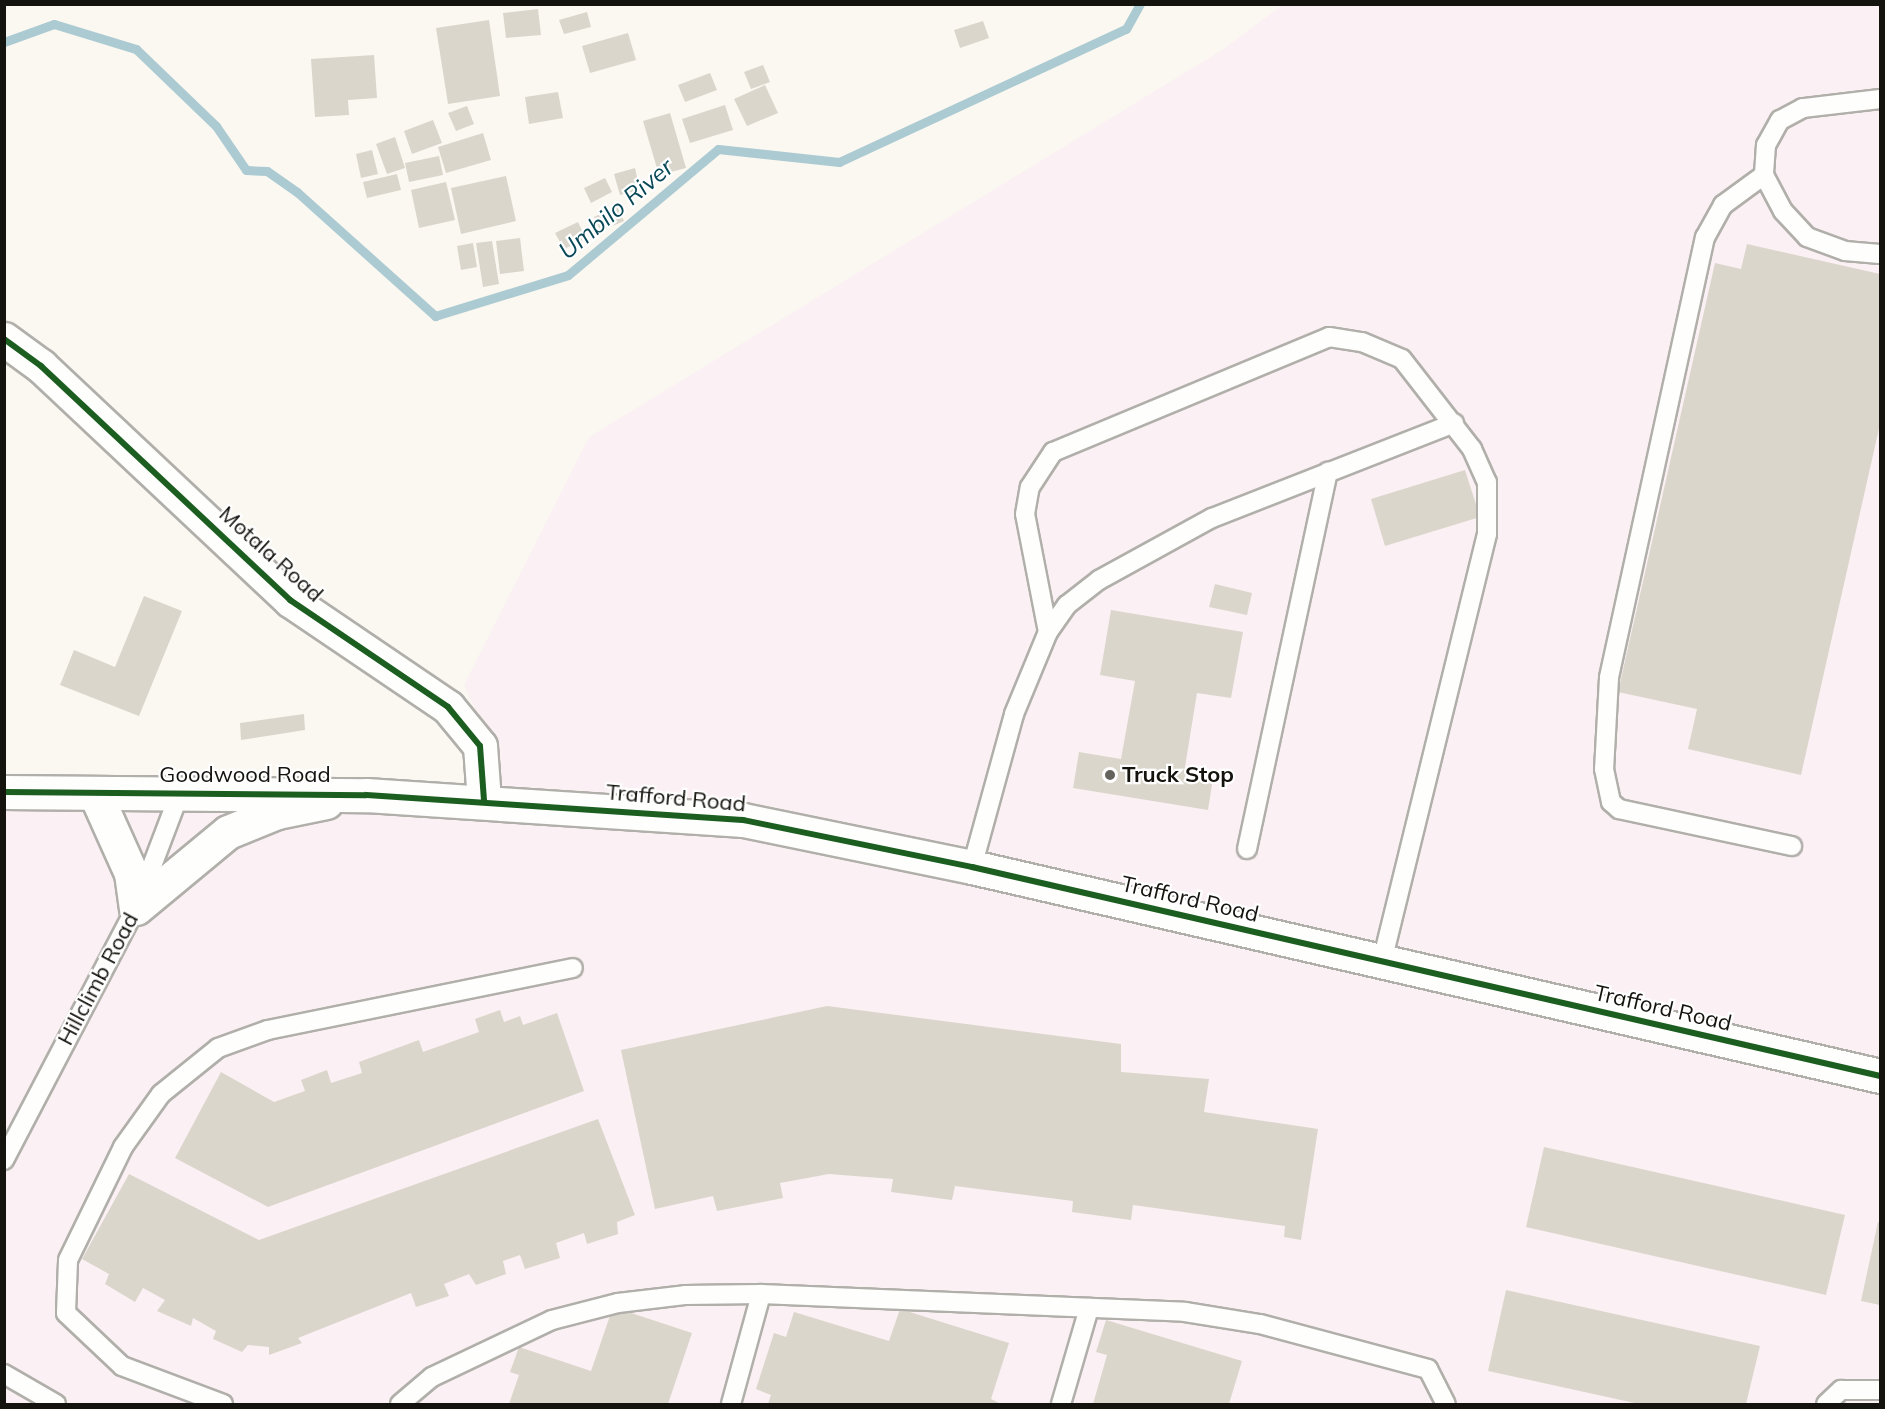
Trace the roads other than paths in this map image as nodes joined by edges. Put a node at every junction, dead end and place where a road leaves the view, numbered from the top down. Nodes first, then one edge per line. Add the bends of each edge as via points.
1 (1881, 99) edge
2 (1764, 175) junction
3 (1881, 254) edge
4 (4, 339) edge
5 (1454, 423) junction
6 (1328, 472) junction
7 (1048, 632) junction
8 (4, 792) edge
9 (180, 792) junction
10 (95, 793) junction
11 (366, 795) junction
12 (484, 801) junction
13 (1792, 846) dead end
14 (1247, 849) dead end
15 (972, 867) junction
16 (136, 908) junction
17 (1382, 962) junction
18 (573, 968) dead end
19 (1881, 1076) edge
20 (4, 1160) edge
21 (761, 1294) junction
22 (1089, 1308) junction
23 (4, 1374) edge
24 (1881, 1390) edge
25 (56, 1404) edge
26 (223, 1404) edge
27 (400, 1404) edge
28 (731, 1404) edge
29 (1061, 1404) edge
30 (1446, 1404) edge
31 (1826, 1404) edge

1 - 2 lane via 1803,108 1780,120 1766,145
2 - 3 lane via 1783,211 1807,237 1845,251
2 - 13 lane via 1723,205 1705,237 1609,678 1604,769 1608,793 1619,809
4 - 12 street, Motala Road via 41,366 290,600 448,706 480,746
5 - 6 lane
5 - 7 lane via 1402,359 1362,342 1329,337 1053,452 1030,487 1025,514
5 - 17 lane via 1487,482 1487,534
6 - 7 lane via 1212,518 1099,580 1067,604
6 - 14 lane
7 - 15 lane via 1014,714
8 - 10 street, Goodwood Road
9 - 10 street, Goodwood Road
9 - 11 street, Goodwood Road
9 - 16 lane, Hillclimb Road
10 - 16 street via 131,873
11 - 12 street, Goodwood Road
11 - 16 street via 277,812 228,832
12 - 15 street, Trafford Road via 743,820
15 - 17 street, Trafford Road
16 - 20 lane, Hillclimb Road
17 - 19 street, Trafford Road
18 - 26 lane via 268,1030 218,1048 161,1094 123,1147 68,1260 66,1314 122,1366
21 - 22 lane
21 - 27 lane via 640,1300 552,1320 432,1377
21 - 28 lane
22 - 29 lane
22 - 30 lane via 1185,1312 1335,1342 1428,1369
23 - 25 lane
24 - 31 lane via 1841,1390

